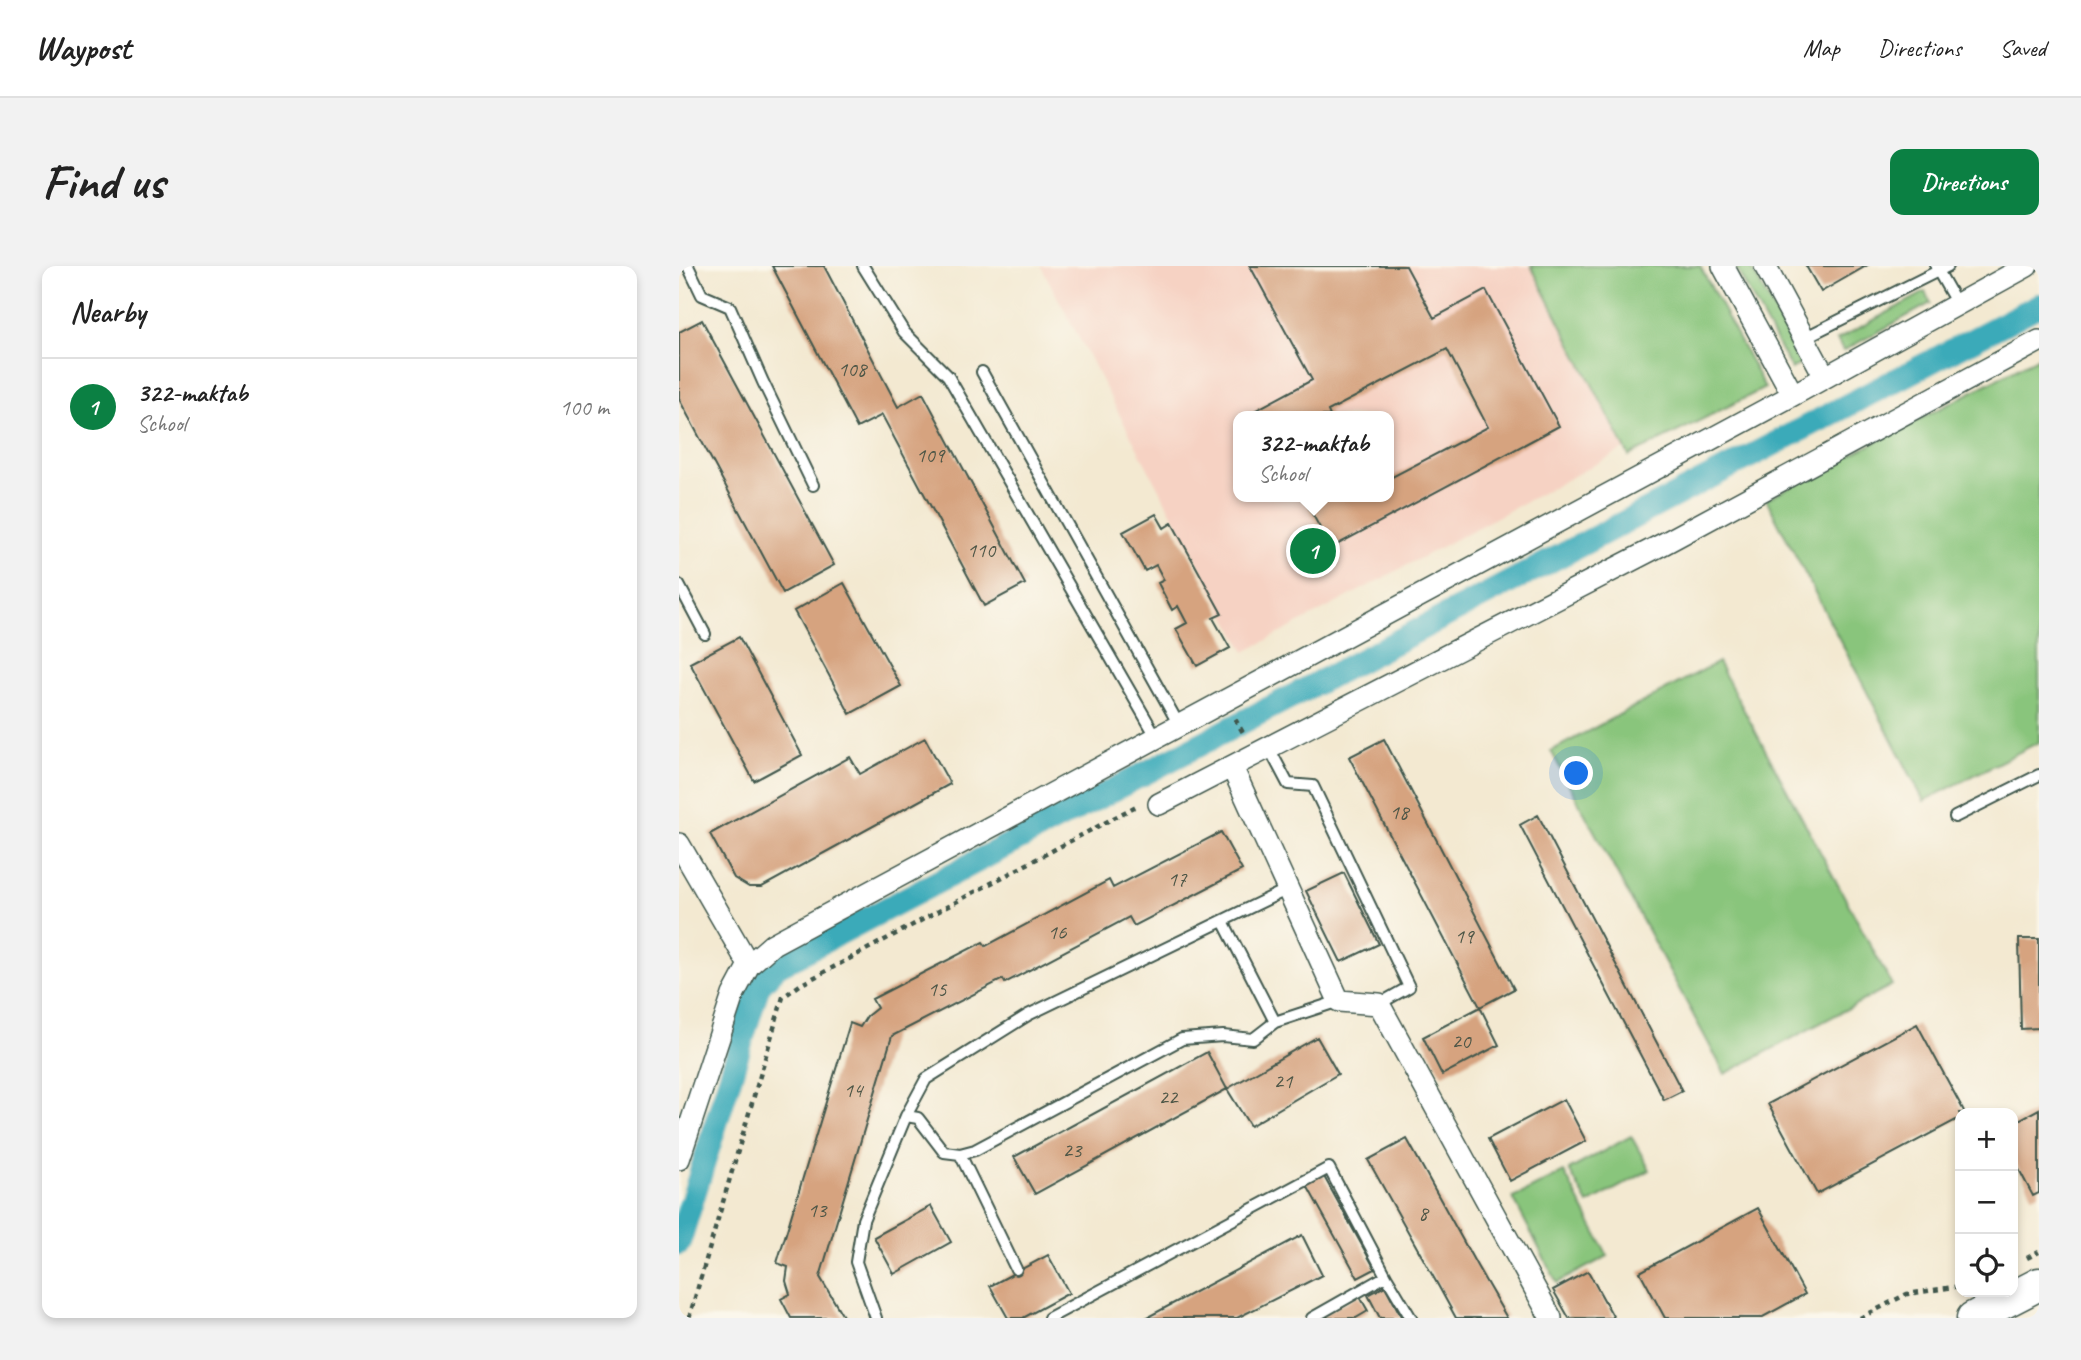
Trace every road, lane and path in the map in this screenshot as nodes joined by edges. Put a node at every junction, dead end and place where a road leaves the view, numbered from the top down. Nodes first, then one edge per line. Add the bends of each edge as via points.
1 (688, 266) edge
2 (863, 266) edge
3 (1723, 266) edge
4 (1765, 266) edge
5 (2027, 266) edge
6 (2035, 266) edge
7 (1941, 268) edge
8 (2039, 272) edge
9 (1957, 304) junction
10 (1804, 338) junction
11 (2039, 341) edge
12 (982, 372) dead end
13 (1825, 377) junction
14 (1793, 395) junction
15 (813, 485) dead end
16 (679, 584) edge
17 (705, 634) dead end
18 (1232, 714) dead end
19 (1179, 725) junction
20 (1157, 738) junction
21 (1246, 738) dead end
22 (1269, 748) junction
23 (1232, 766) junction
24 (2039, 775) edge
25 (1149, 804) joint
26 (1955, 817) dead end
27 (679, 844) edge
28 (1288, 889) junction
29 (1223, 921) junction
30 (749, 965) junction
31 (1339, 1001) junction
32 (1379, 1004) junction
33 (1275, 1022) junction
34 (906, 1116) junction
35 (960, 1154) junction
36 (679, 1159) edge
37 (1016, 1269) dead end
38 (1386, 1276) junction
39 (2039, 1284) edge
40 (1955, 1287) edge
41 (689, 1318) edge
42 (876, 1318) edge
43 (1049, 1318) edge
44 (1312, 1318) edge
45 (1412, 1318) edge
46 (1551, 1318) edge
47 (1860, 1318) edge
48 (1973, 1318) edge

1 - 15 lane via 702,295 730,307
2 - 20 lane via 904,332 948,376
3 - 14 street
4 - 10 street
5 - 9 street
6 - 8 street
7 - 9 lane
7 - 10 lane
9 - 13 street
10 - 13 street
11 - 22 street via 1665,543
12 - 19 lane
13 - 14 street
14 - 19 street
16 - 17 lane
18 - 21 path
19 - 20 street
20 - 30 street via 773,944
22 - 23 street
22 - 32 lane via 1288,784 1313,786 1409,987
23 - 25 street
23 - 28 street
24 - 26 lane
25 - 41 path via 783,997
27 - 30 street
28 - 29 lane
28 - 31 street
29 - 33 lane
29 - 34 lane via 1028,1015 926,1079
30 - 36 street via 733,995
31 - 32 street
31 - 33 lane
32 - 46 street
33 - 35 lane via 1253,1039 1182,1039
34 - 35 lane via 918,1118 944,1153
34 - 42 lane via 863,1220 856,1262
35 - 37 lane
38 - 43 lane via 1329,1168
38 - 44 lane
38 - 45 lane
39 - 48 main road
40 - 47 path via 1907,1294

